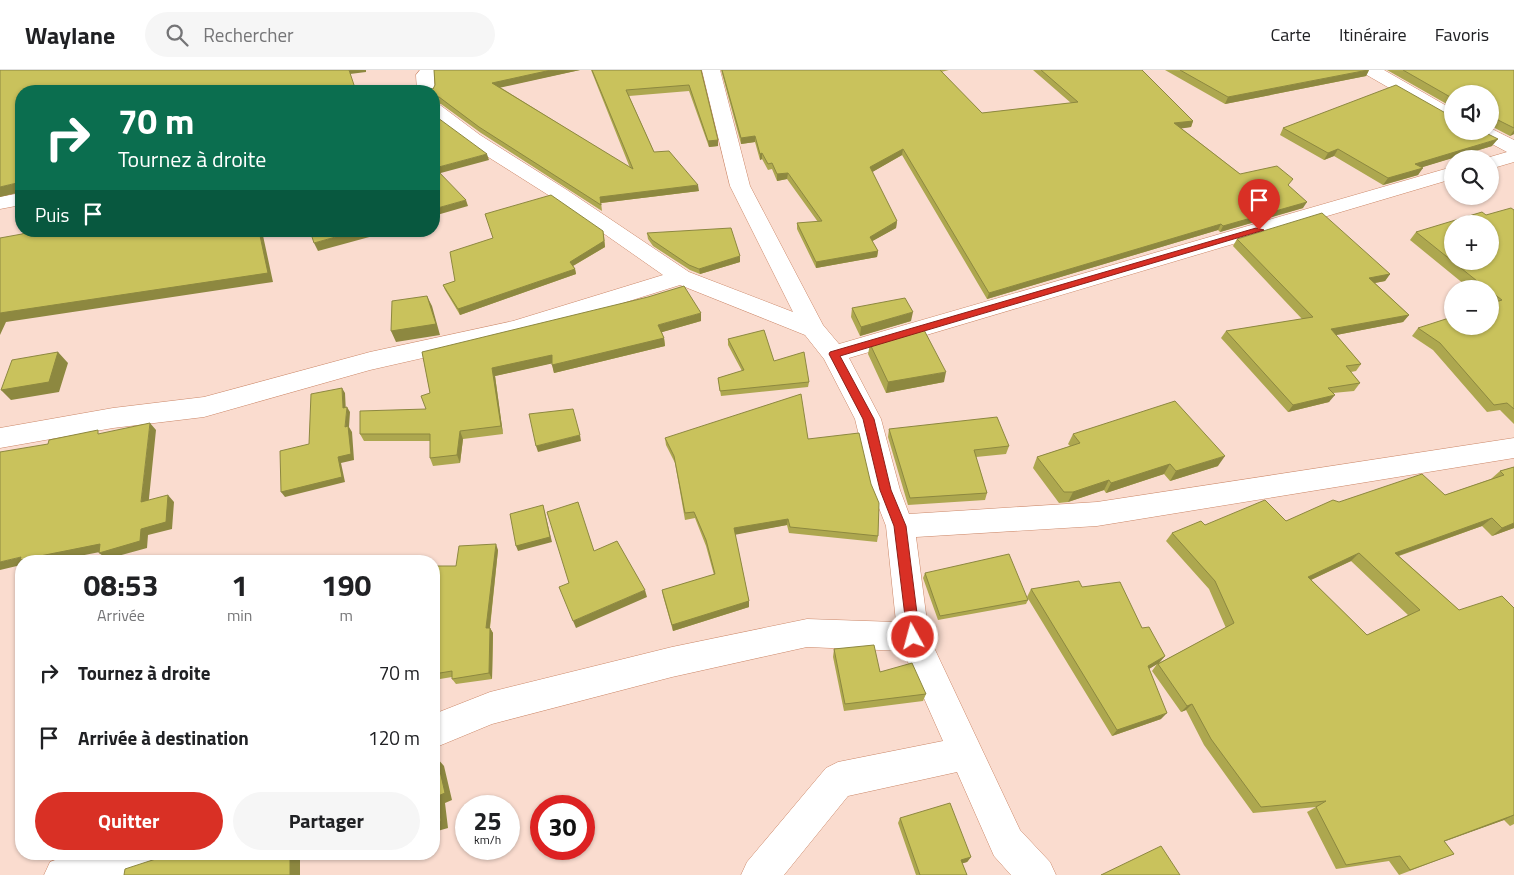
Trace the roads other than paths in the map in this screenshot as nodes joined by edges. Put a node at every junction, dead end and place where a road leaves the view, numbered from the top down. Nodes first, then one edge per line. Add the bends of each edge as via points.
1 (429, 70) edge
2 (710, 70) edge
3 (1371, 70) edge
4 (426, 85) edge
5 (1444, 111) edge
6 (440, 116) edge
7 (1499, 140) edge
8 (1514, 148) edge
9 (1514, 156) edge
10 (1499, 160) edge
11 (1444, 176) edge
12 (15, 200) edge
13 (0, 203) edge
14 (681, 277) junction
15 (813, 328) junction
16 (834, 354) junction
17 (0, 438) edge
18 (1514, 448) edge
19 (900, 526) junction
20 (913, 637) junction
21 (440, 729) edge
22 (966, 753) junction
23 (114, 860) edge
24 (63, 875) edge
25 (760, 875) edge
26 (1037, 875) edge

1 - 4 street via 425,75
2 - 15 street via 740,186
3 - 5 street
6 - 14 street
7 - 8 street
9 - 10 street
11 - 16 street
12 - 13 street
14 - 15 street
14 - 17 street via 515,329 370,361 204,407 113,418
15 - 16 street
16 - 19 street via 868,419 886,490
18 - 19 street via 1097,514
19 - 20 street
20 - 21 street via 806,633 672,662 490,708
20 - 22 street
22 - 25 street via 838,780
22 - 26 street via 1007,843
23 - 24 street

